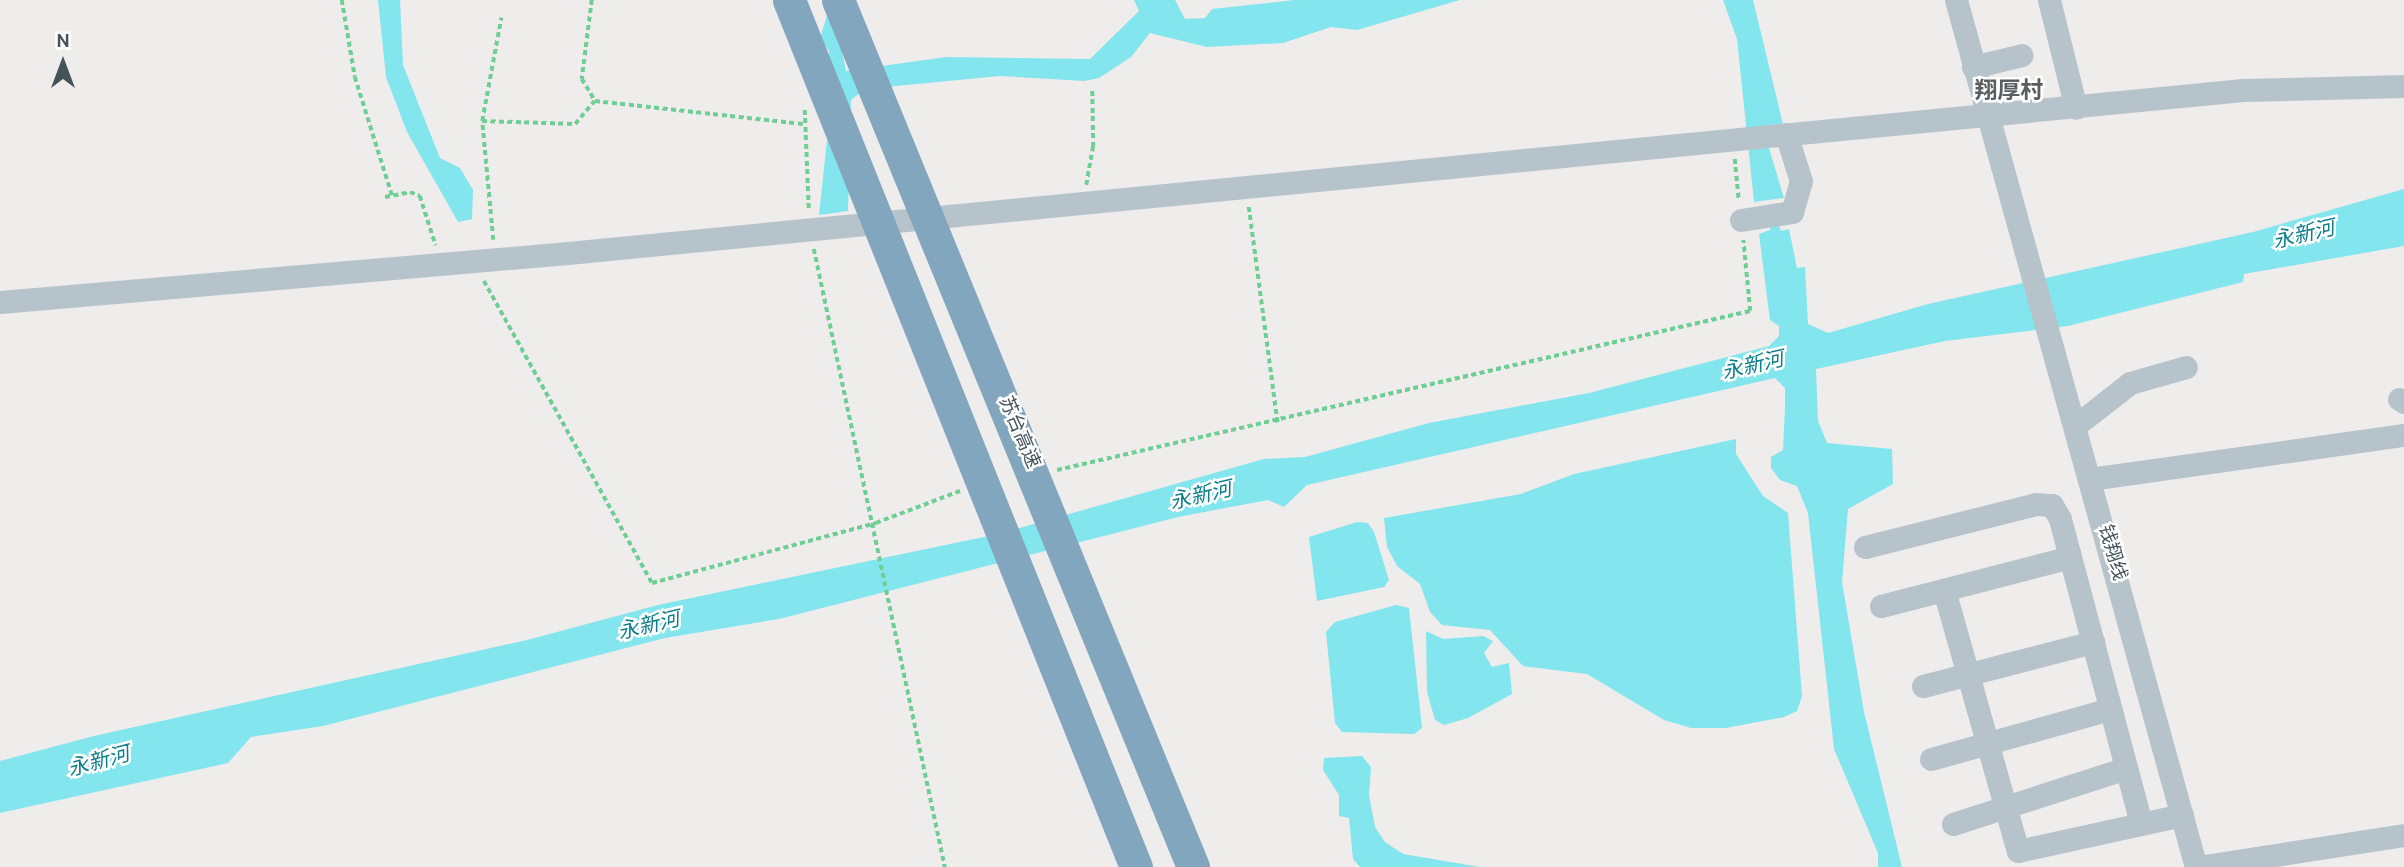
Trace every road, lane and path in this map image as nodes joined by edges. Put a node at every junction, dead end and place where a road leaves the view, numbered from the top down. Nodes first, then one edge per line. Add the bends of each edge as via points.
1 (342, 0) edge
2 (592, 0) edge
3 (789, 0) edge
4 (838, 0) edge
5 (1956, 0) edge
6 (2049, 0) edge
7 (502, 18) dead end
8 (2022, 55) dead end
9 (1973, 67) junction
10 (2404, 86) edge
11 (1092, 90) dead end
12 (595, 101) junction
13 (2076, 108) junction
14 (1985, 116) junction
15 (482, 121) junction
16 (803, 124) dead end
17 (1786, 134) junction
18 (1737, 139) junction
19 (1246, 187) junction
20 (393, 195) junction
21 (385, 197) dead end
22 (1086, 203) junction
23 (1748, 219) junction
24 (810, 229) junction
25 (484, 260) junction
26 (442, 264) junction
27 (0, 302) edge
28 (2186, 367) dead end
29 (1278, 424) junction
30 (2075, 426) junction
31 (2404, 435) edge
32 (1046, 473) dead end
33 (2090, 479) junction
34 (965, 490) dead end
35 (876, 523) junction
36 (1865, 547) dead end
37 (2070, 557) junction
38 (1944, 590) junction
39 (1881, 606) dead end
40 (2092, 642) junction
41 (1968, 674) junction
42 (1923, 686) dead end
43 (2110, 709) junction
44 (1987, 743) junction
45 (1931, 759) dead end
46 (2126, 768) junction
47 (2005, 804) junction
48 (2182, 815) junction
49 (2141, 823) junction
50 (1953, 824) dead end
51 (2404, 835) edge
52 (2320, 858) edge
53 (944, 867) edge
54 (1136, 867) edge
55 (1193, 867) edge
56 (2197, 867) edge

1 - 20 path via 355,77
2 - 12 path via 582,79
3 - 54 highway
4 - 55 highway, 苏台高速
5 - 9 street, 钱翔线
6 - 13 street
7 - 15 path
8 - 9 street
9 - 14 street, 钱翔线
10 - 13 street via 2243,90
11 - 22 path
12 - 15 path via 575,124
12 - 16 path
13 - 14 street
14 - 17 street
14 - 30 street, 钱翔线
15 - 25 path
17 - 18 street
17 - 23 street via 1801,181 1792,212
18 - 19 street
18 - 23 path
19 - 22 street
19 - 29 path
20 - 21 path
20 - 26 path via 420,195
22 - 24 street
23 - 29 path via 1750,311
24 - 25 street
24 - 35 path
25 - 26 street
25 - 35 path via 652,583
26 - 27 street
28 - 30 street via 2130,383
29 - 32 path
30 - 33 street, 钱翔线
31 - 33 street
33 - 48 street, 钱翔线
34 - 35 path
35 - 53 path
36 - 37 street via 2036,504 2052,505
37 - 38 street
37 - 40 street
38 - 39 street
38 - 41 street
40 - 41 street
40 - 43 street
41 - 42 street
41 - 44 street
43 - 44 street
43 - 46 street
44 - 45 street
44 - 47 street
46 - 47 street
46 - 49 street
47 - 49 street via 2018,851
47 - 50 street
48 - 49 street
48 - 56 street, 钱翔线
51 - 52 street
52 - 56 street

